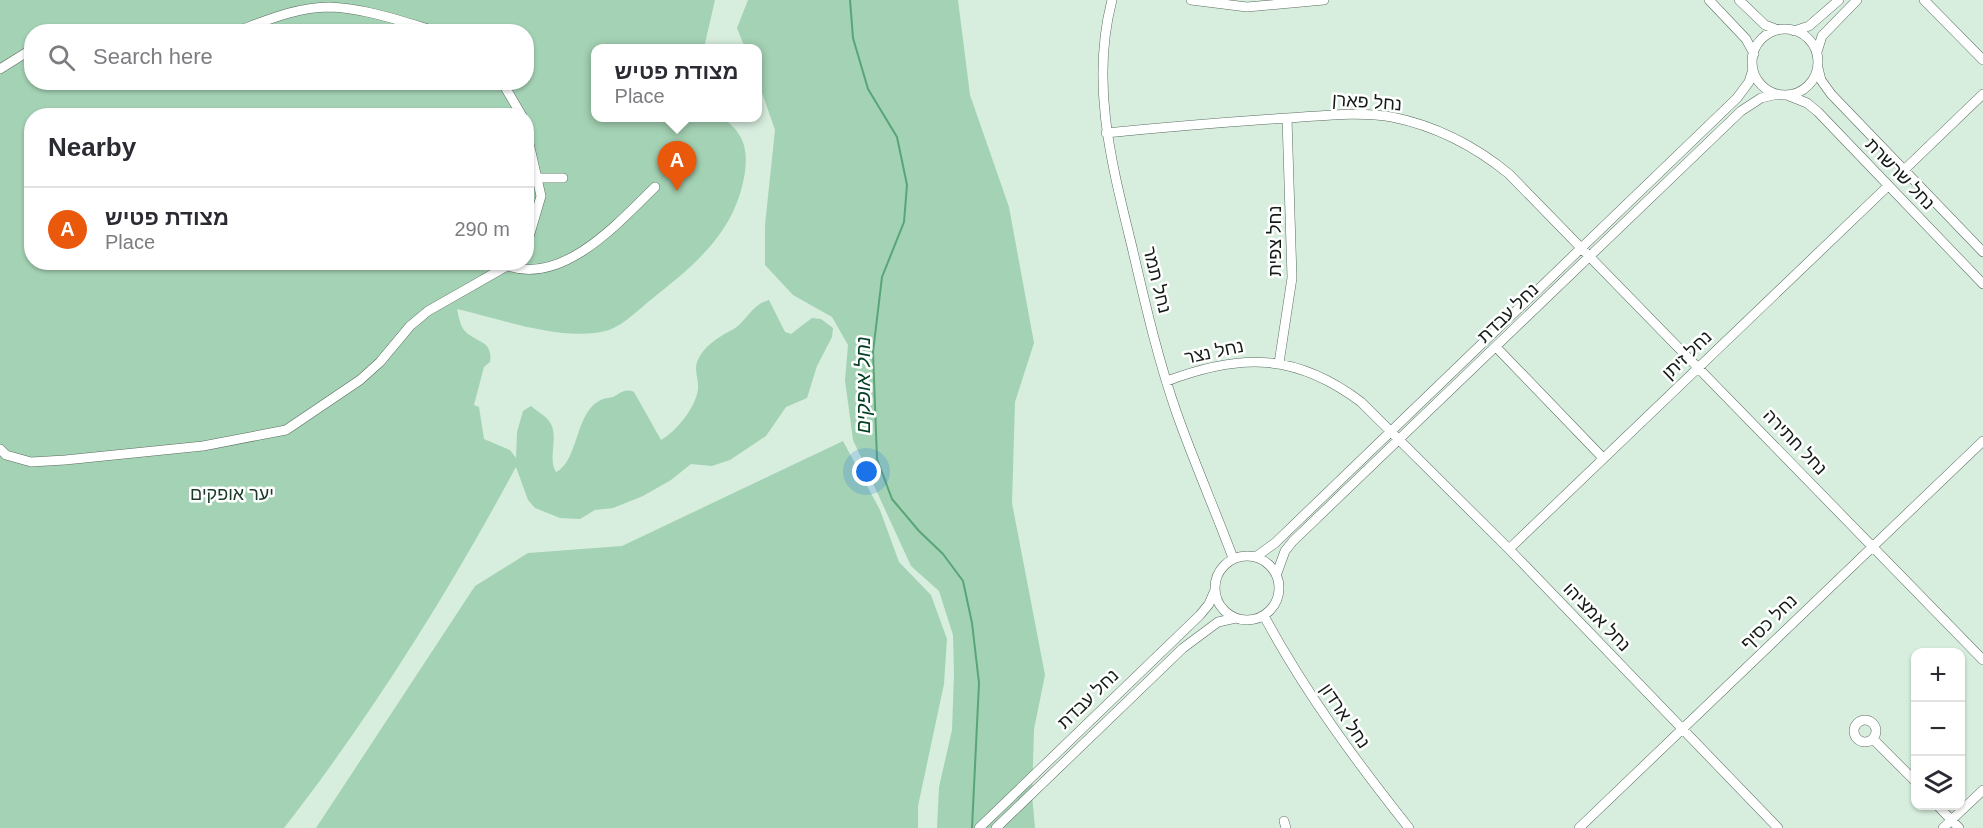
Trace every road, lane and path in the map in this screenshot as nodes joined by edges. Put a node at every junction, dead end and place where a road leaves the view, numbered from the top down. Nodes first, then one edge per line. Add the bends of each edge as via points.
1 (1112, 0) edge
2 (1191, 0) edge
3 (1324, 0) edge
4 (1709, 0) edge
5 (1739, 0) edge
6 (1839, 0) edge
7 (1857, 0) edge
8 (1924, 0) edge
9 (258, 24) edge
10 (411, 24) edge
11 (1778, 30) junction
12 (1794, 31) junction
13 (24, 54) edge
14 (1754, 54) junction
15 (1817, 54) junction
16 (1983, 60) edge
17 (1818, 68) junction
18 (0, 69) edge
19 (1753, 69) junction
20 (507, 90) edge
21 (1783, 94) junction
22 (1983, 94) edge
23 (517, 108) edge
24 (1287, 118) junction
25 (1106, 133) junction
26 (534, 162) edge
27 (1904, 170) junction
28 (538, 178) junction
29 (563, 178) dead end
30 (1888, 186) junction
31 (655, 187) dead end
32 (534, 224) edge
33 (1582, 247) junction
34 (1983, 252) edge
35 (1590, 256) junction
36 (534, 268) edge
37 (500, 270) edge
38 (1983, 284) edge
39 (1496, 347) junction
40 (1280, 363) junction
41 (1699, 366) junction
42 (1167, 381) junction
43 (1391, 431) junction
44 (1399, 440) junction
45 (1983, 441) edge
46 (0, 449) edge
47 (1603, 458) junction
48 (1872, 545) junction
49 (1509, 549) junction
50 (1257, 556) junction
51 (1233, 558) junction
52 (1277, 573) junction
53 (1215, 590) junction
54 (1264, 616) junction
55 (1236, 618) junction
56 (1983, 660) edge
57 (1682, 729) junction
58 (1874, 739) dead end
59 (1911, 778) edge
60 (1983, 790) edge
61 (1942, 810) edge
62 (1952, 820) junction
63 (978, 828) edge
64 (996, 828) edge
65 (1409, 828) edge
66 (1579, 828) edge
67 (1778, 828) edge
68 (1943, 828) edge
69 (1959, 828) edge

1 - 25 street, נחל תמר via 1101,78
2 - 3 street via 1247,7
4 - 14 street
5 - 11 street via 1765,25
6 - 12 street via 1809,26
7 - 15 street via 1822,36
8 - 16 street
9 - 10 street via 289,13 329,7
11 - 12 street
11 - 14 street via 1762,39
12 - 15 street via 1809,39
13 - 18 street
14 - 19 street
15 - 17 street
17 - 21 street via 1810,83 1796,93
17 - 27 street, נחל שרשרת via 1831,94
19 - 21 street via 1762,85
19 - 33 street, נחל עבדת via 1737,98
20 - 23 street
21 - 30 street, נחל שרשרת via 1808,103
21 - 35 street, נחל עבדת via 1761,98 1741,111
22 - 27 street
24 - 25 street, נחל פארן
24 - 33 street, נחל פארן via 1389,117 1454,138 1509,174
24 - 40 street, נחל צפית via 1292,278
25 - 42 street, נחל תמר
26 - 28 street
27 - 34 street, נחל שרשרת
28 - 29 street
28 - 32 street via 541,196
30 - 38 street, נחל שרשרת
30 - 41 street, נחל זיתן
31 - 36 street via 588,249
33 - 35 street, נחל חתירה
33 - 43 street, נחל עבדת
35 - 39 street, נחל עבדת
35 - 41 street, נחל חתירה
37 - 46 street via 428,311 360,380 286,430 203,446 65,460 31,462 6,455
39 - 44 street, נחל עבדת
39 - 47 street
40 - 42 street, נחל נצר via 1228,362
40 - 43 street, נחל נצר via 1337,384
41 - 47 street, נחל זיתן
41 - 48 street, נחל חתירה
42 - 51 street, נחל תמר
43 - 44 street, נחל אמציהו
43 - 50 street, נחל עבדת
44 - 49 street, נחל אמציהו
44 - 52 street, נחל עבדת via 1293,542
45 - 48 street, נחל כסיף
47 - 49 street, נחל זיתן
48 - 56 street, נחל חתירה
48 - 57 street, נחל כסיף
49 - 57 street, נחל אמציהו
50 - 51 street
50 - 52 street
51 - 53 street via 1219,571
52 - 54 street via 1277,602
53 - 55 street via 1221,607
53 - 63 street, נחל עבדת via 1200,615
54 - 55 street
54 - 65 street, נחל ארדון via 1348,751
55 - 64 street, נחל עבדת via 1218,622 1200,633
57 - 66 street, נחל כסיף
57 - 67 street, נחל אמציהו
58 - 59 street
60 - 62 street
61 - 62 street
62 - 68 street
62 - 69 street

